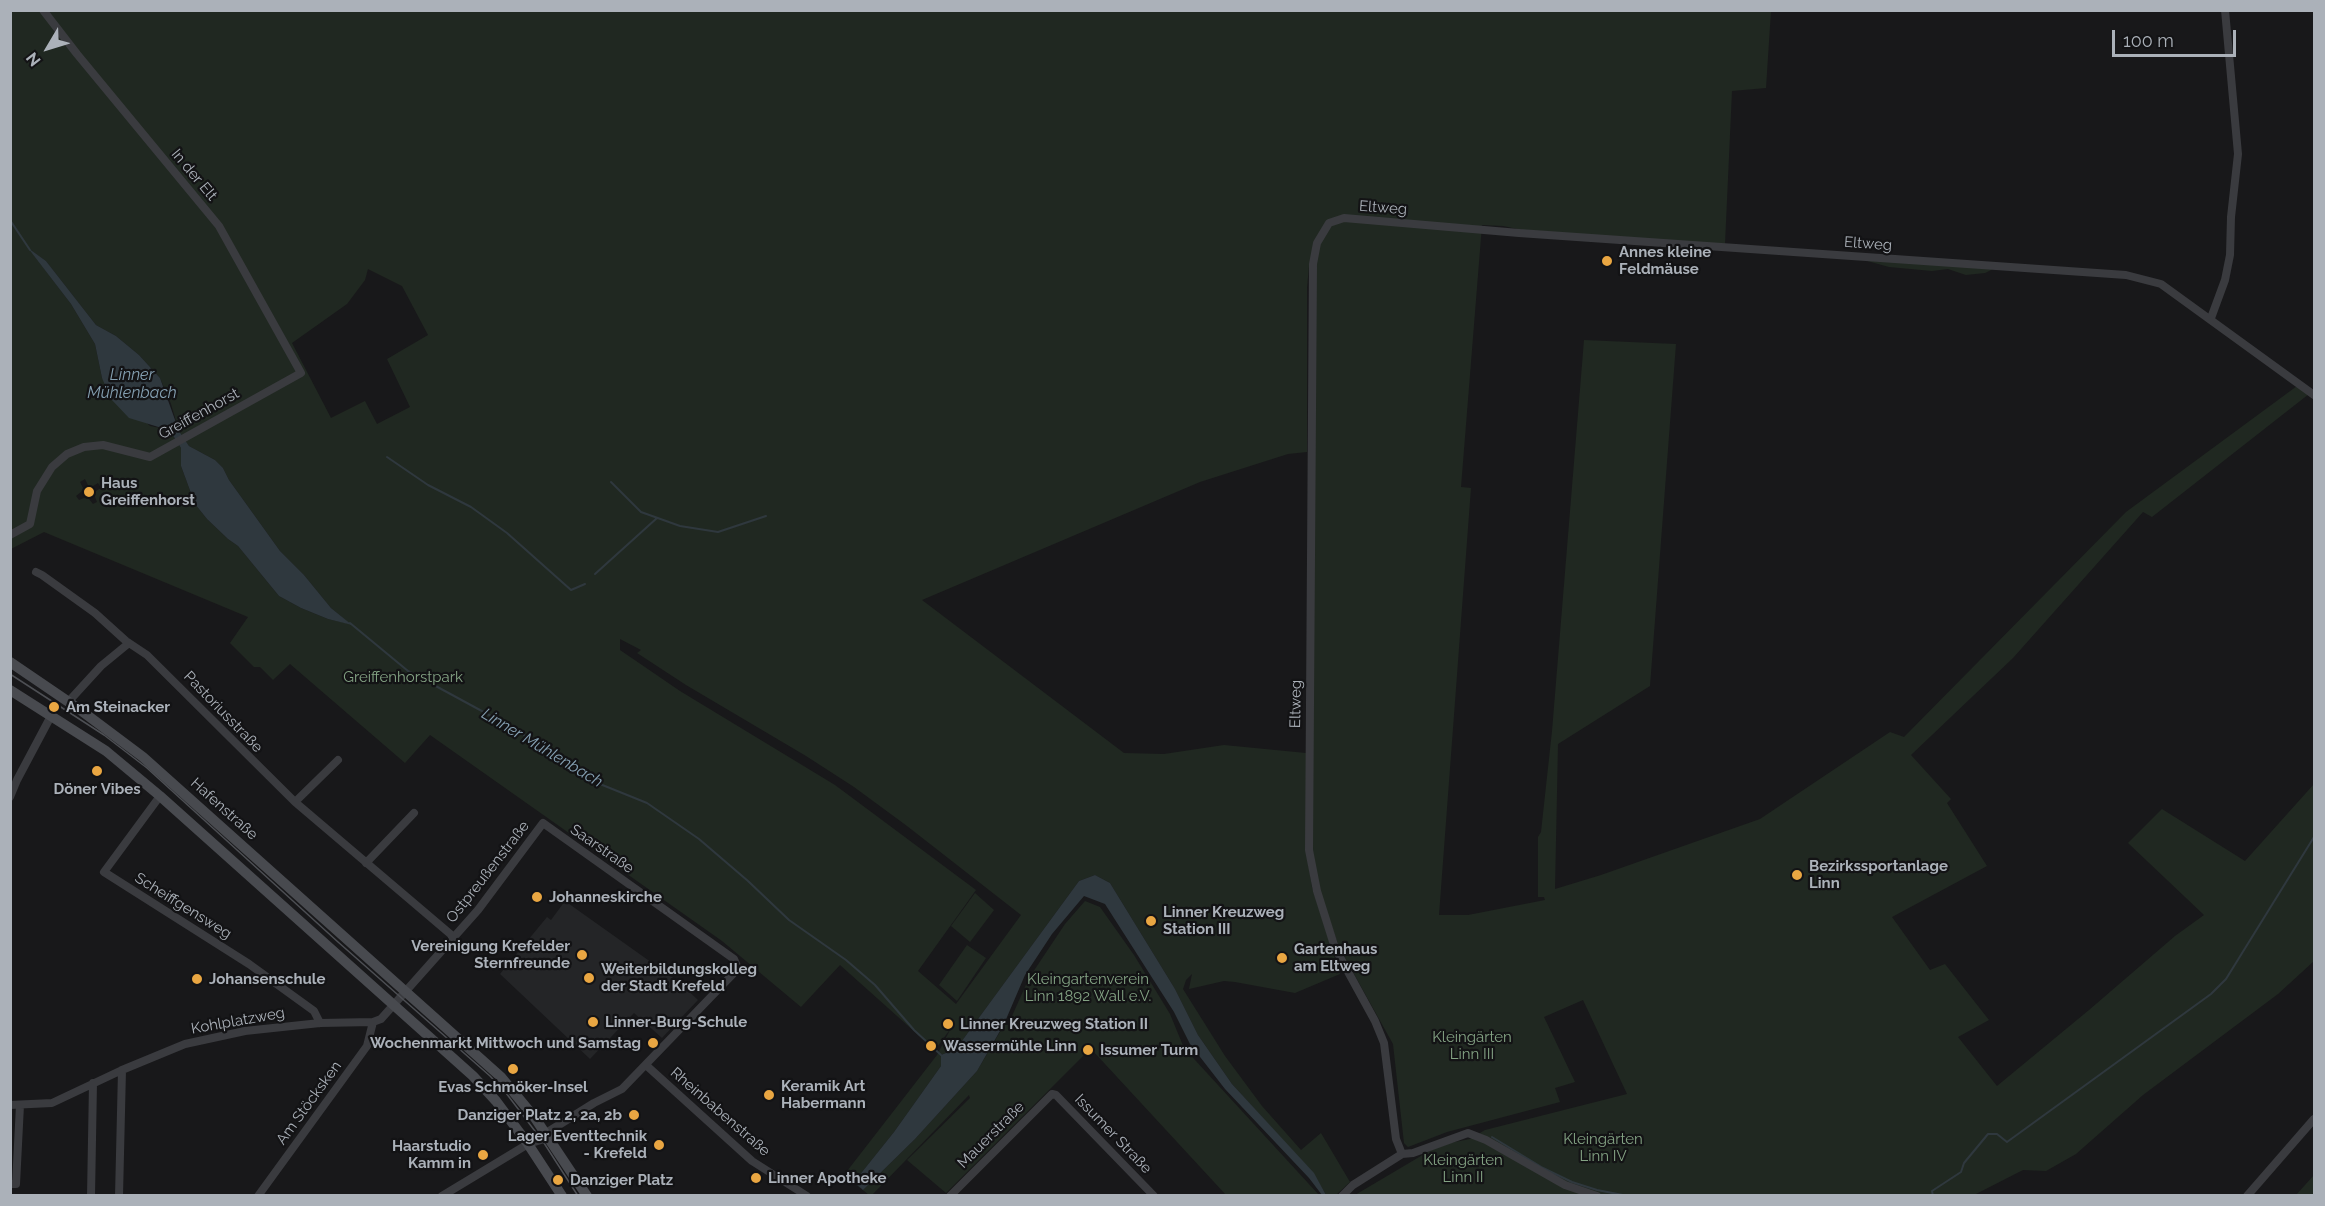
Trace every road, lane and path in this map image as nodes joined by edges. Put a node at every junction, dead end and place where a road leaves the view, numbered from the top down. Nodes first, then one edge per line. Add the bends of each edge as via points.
1 (43, 10) edge
2 (2225, 10) edge
3 (2211, 318) junction
4 (302, 373) joint
5 (2314, 394) edge
6 (10, 535) edge
7 (36, 572) dead end
8 (129, 643) junction
9 (10, 662) edge
10 (10, 690) edge
11 (69, 701) junction
12 (51, 716) junction
13 (338, 760) dead end
14 (160, 796) junction
15 (10, 797) edge
16 (295, 802) junction
17 (414, 813) dead end
18 (543, 823) joint
19 (366, 864) junction
20 (454, 938) junction
21 (406, 992) junction
22 (393, 1005) junction
23 (373, 1022) junction
24 (320, 1023) junction
25 (647, 1066) junction
26 (122, 1070) junction
27 (93, 1083) junction
28 (1052, 1094) joint
29 (10, 1105) edge
30 (20, 1105) junction
31 (2314, 1119) edge
32 (546, 1133) junction
33 (528, 1144) junction
34 (1402, 1154) junction
35 (10, 1184) edge
36 (91, 1196) edge
37 (119, 1196) edge
38 (258, 1196) edge
39 (442, 1196) edge
40 (562, 1196) edge
41 (586, 1196) edge
42 (807, 1196) edge
43 (950, 1196) edge
44 (1154, 1196) edge
45 (1342, 1196) edge
46 (1597, 1196) edge
47 (2247, 1196) edge

1 - 4 street, In der Elt via 219,226
2 - 3 street via 2238,154 2228,263
3 - 5 street, Eltweg
3 - 34 street, Eltweg via 2161,284 2126,275 1344,218 1329,223 1317,243 1313,264 1309,850 1335,948 1384,1043 1396,1139
4 - 6 street, Greiffenhorst via 150,457 103,445 67,454 52,467 37,491 30,524
7 - 8 street, Pastoriusstraße via 95,613
8 - 11 street via 100,666
8 - 16 street, Pastoriusstraße via 166,672
9 - 11 main road, Hafenstraße
10 - 12 main road
11 - 21 main road, Hafenstraße via 143,757
12 - 14 main road via 106,752
12 - 15 street
13 - 16 street
14 - 22 main road
14 - 24 street, Scheiffgensweg via 104,872 249,964 314,1011
16 - 19 street, Pastoriusstraße
17 - 19 street
18 - 20 street, Ostpreußenstraße
18 - 25 street, Saarstraße via 734,958 737,966 733,975
19 - 20 street, Pastoriusstraße
20 - 21 street, Ostpreußenstraße
21 - 22 street
21 - 32 main road, Hafenstraße via 501,1077
22 - 23 street
22 - 33 main road via 482,1085
23 - 24 street, Kohlplatzweg
23 - 38 street, Am Stöcksken via 367,1046
24 - 26 street, Kohlplatzweg via 245,1031 185,1044
25 - 32 street via 622,1089
25 - 42 street, Rheinbabenstraße via 752,1161
26 - 27 street, Kohlplatzweg
26 - 37 street
27 - 30 street, Kohlplatzweg via 52,1103
27 - 36 street
28 - 43 street, Mauerstraße
28 - 44 street, Issumer Straße
29 - 30 street, Kohlplatzweg
30 - 35 street via 16,1184
31 - 47 street
32 - 33 street via 541,1140
32 - 41 main road, Hafenstraße
33 - 39 street
33 - 40 main road
34 - 45 street
34 - 46 street via 1468,1133 1565,1185

